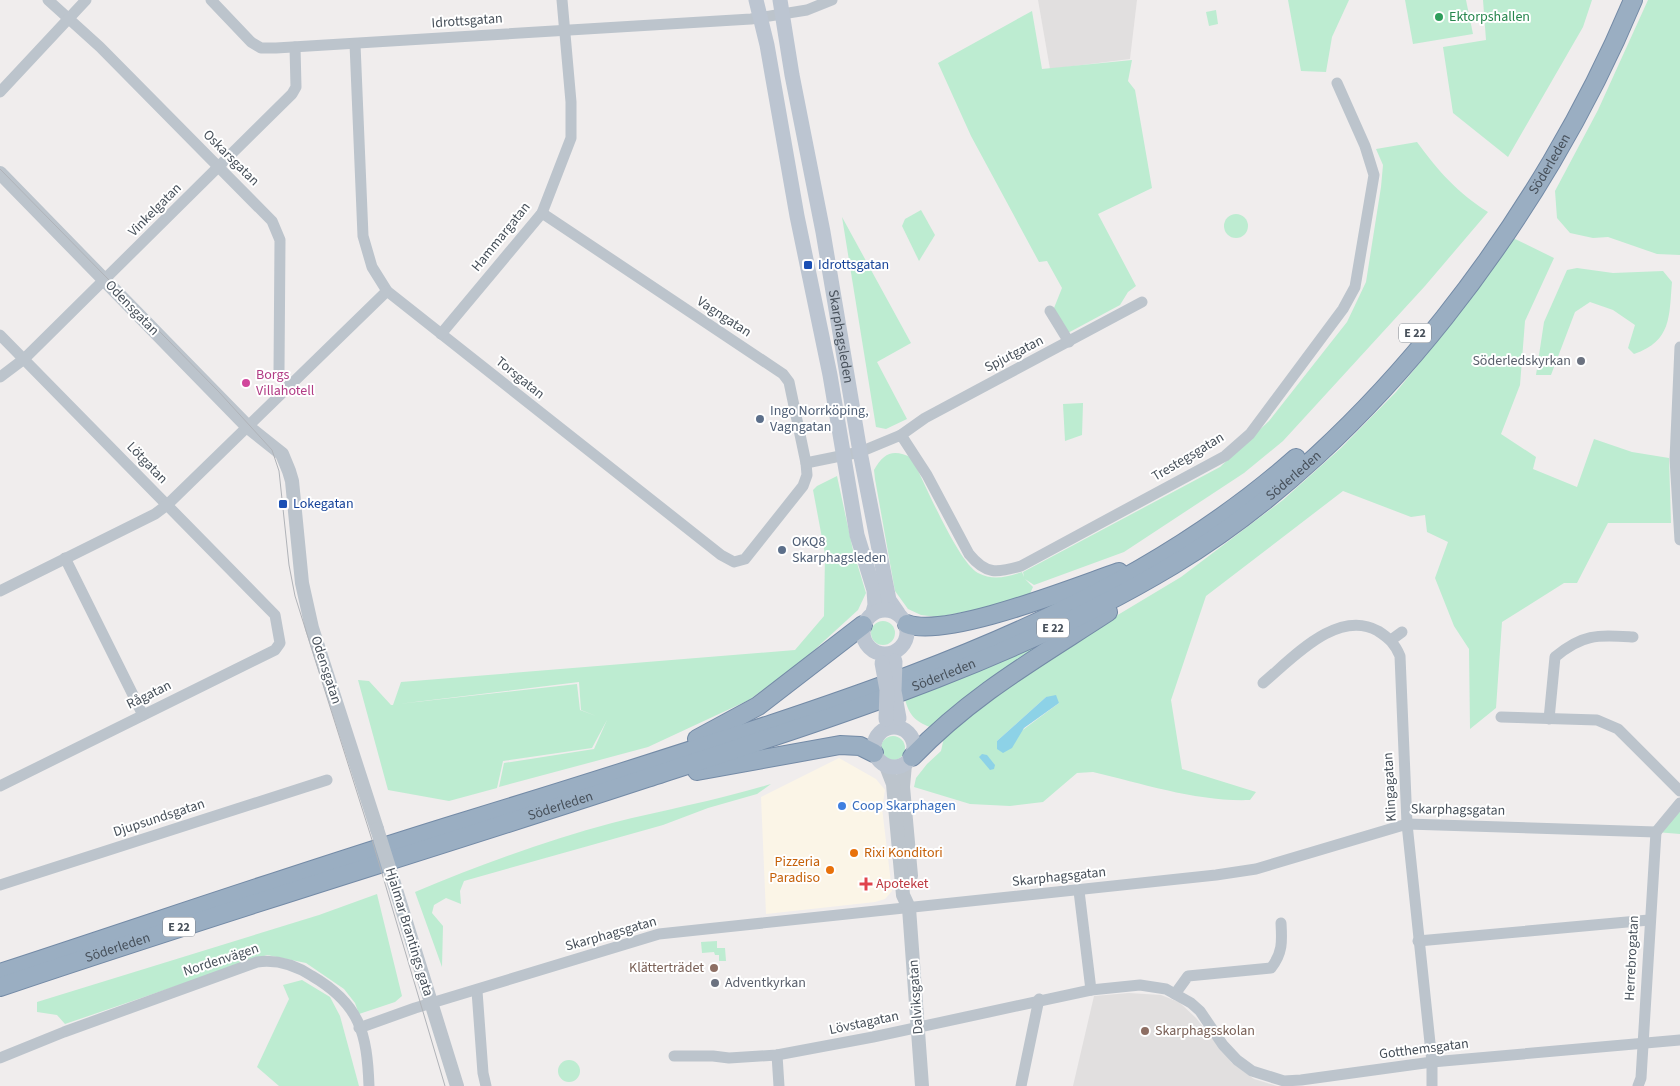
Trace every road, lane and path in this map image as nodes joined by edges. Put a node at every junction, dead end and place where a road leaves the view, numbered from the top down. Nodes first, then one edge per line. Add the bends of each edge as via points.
1 (48, 0) edge
2 (86, 0) edge
3 (211, 0) edge
4 (562, 0) edge
5 (756, 0) edge
6 (832, 0) edge
7 (1620, 0) edge
8 (1633, 0) edge
9 (782, 7) edge
10 (758, 17) junction
11 (69, 19) junction
12 (564, 29) junction
13 (354, 44) junction
14 (295, 47) junction
15 (1337, 83) dead end
16 (0, 92) edge
17 (218, 167) junction
18 (0, 173) edge
19 (542, 213) junction
20 (105, 280) junction
21 (387, 291) junction
22 (1142, 302) dead end
23 (1050, 311) dead end
24 (441, 334) junction
25 (0, 336) edge
26 (1069, 342) junction
27 (1680, 347) edge
28 (24, 359) junction
29 (0, 377) edge
30 (287, 386) junction
31 (248, 426) junction
32 (901, 435) junction
33 (860, 452) junction
34 (842, 457) junction
35 (806, 463) junction
36 (167, 505) junction
37 (1680, 540) edge
38 (65, 558) junction
39 (1169, 560) junction
40 (0, 591) edge
41 (272, 612) joint
42 (902, 618) junction
43 (868, 619) junction
44 (1402, 632) dead end
45 (1633, 637) dead end
46 (1391, 640) junction
47 (888, 656) junction
48 (1263, 683) dead end
49 (143, 715) junction
50 (1501, 717) dead end
51 (1549, 719) junction
52 (892, 725) junction
53 (880, 760) junction
54 (909, 760) junction
55 (633, 776) junction
56 (361, 777) joint
57 (327, 780) dead end
58 (0, 786) edge
59 (1680, 791) edge
60 (1680, 802) edge
61 (1407, 824) junction
62 (1656, 832) junction
63 (0, 885) edge
64 (1079, 891) junction
65 (909, 908) junction
66 (1649, 920) junction
67 (1282, 923) dead end
68 (1418, 941) junction
69 (0, 973) edge
70 (0, 987) edge
71 (1091, 990) junction
72 (478, 991) junction
73 (1176, 994) junction
74 (1040, 1000) junction
75 (432, 1004) junction
76 (1200, 1011) joint
77 (918, 1027) junction
78 (360, 1028) junction
79 (1680, 1040) edge
80 (1642, 1045) junction
81 (777, 1055) junction
82 (674, 1056) dead end
83 (0, 1058) edge
84 (1432, 1062) junction
85 (369, 1086) edge
86 (457, 1086) edge
87 (486, 1086) edge
88 (779, 1086) edge
89 (922, 1086) edge
90 (1021, 1086) edge
91 (1432, 1086) edge
92 (1638, 1086) edge

1 - 11 street, Oskarsgatan
2 - 11 street
3 - 14 street, Idrottsgatan via 256,46
4 - 12 street, Hammargatan
5 - 10 main road, Skarphagsleden
6 - 9 street, Idrottsgatan via 807,10
7 - 39 highway, Söderleden / E 22 via 1583,82 1519,193 1473,260 1392,362 1331,426 1283,469
8 - 39 highway, Söderleden / E 22 via 1594,85 1528,200 1408,362 1365,410 1275,492
9 - 10 street, Idrottsgatan
9 - 33 main road, Skarphagsleden
10 - 12 street, Idrottsgatan
10 - 34 main road, Skarphagsleden via 767,45 797,216 830,375
11 - 16 street
11 - 17 street, Oskarsgatan
12 - 13 street, Idrottsgatan
12 - 19 street, Hammargatan via 571,138
13 - 14 street, Idrottsgatan
13 - 21 street, Torsgatan via 363,236 372,267
14 - 17 street, Vinkelgatan via 296,87
15 - 32 street, Trestegsgatan via 1374,175 1355,287 1343,309 1250,434 1225,456 1021,566 1000,572 985,569 969,554 927,475
17 - 20 street, Vinkelgatan
17 - 30 street, Oskarsgatan via 272,221 280,240 279,371
18 - 20 street, Odensgatan
19 - 24 street, Hammargatan
19 - 35 street, Vagngatan via 783,374 789,382
20 - 28 street, Vinkelgatan
20 - 31 street, Odensgatan
21 - 24 street, Torsgatan
21 - 30 street
22 - 26 street, Spjutgatan
23 - 26 street
24 - 35 street, Torsgatan via 734,562 745,559 803,486 807,476
25 - 28 street, Lötgatan
26 - 32 street, Spjutgatan via 925,418
27 - 37 street via 1675,450
28 - 29 street, Vinkelgatan
28 - 36 street, Lötgatan
30 - 31 street
31 - 36 street
31 - 56 street, Odensgatan via 265,442 283,472 294,500 302,583 312,628
32 - 33 street
33 - 34 street
33 - 42 main road, Skarphagsleden via 889,600
34 - 35 street
34 - 43 main road, Skarphagsleden via 857,535 874,590 876,605
36 - 38 street
36 - 41 street, Lötgatan
38 - 40 street
38 - 49 street
39 - 42 highway via 1016,608 930,628
39 - 54 highway via 1142,591 983,692 940,728
39 - 55 highway, Söderleden / E 22 via 1103,604 926,684 856,710
41 - 49 street, Rågatan via 280,632 280,643 275,650
42 - 43 main road via 882,609
42 - 47 main road via 906,639
43 - 47 main road via 863,638
43 - 55 highway via 758,706
44 - 46 street
45 - 51 street via 1587,637 1555,657
46 - 48 street via 1362,624 1335,627
46 - 61 street, Klingagatan via 1400,656
47 - 52 main road, bridge via 887,690
49 - 58 street, Rågatan
50 - 51 street
51 - 59 street via 1597,720 1618,729
52 - 53 main road via 875,739
52 - 54 main road via 913,740 915,747
53 - 54 main road via 897,767
53 - 55 highway via 860,746 840,746
53 - 65 street, Dalviksgatan via 894,784 903,895
54 - 65 street, Dalviksgatan via 904,787 913,894
55 - 69 highway, Söderleden / E 22 via 448,826
55 - 70 highway, Söderleden / E 22 via 324,883 169,930
56 - 75 street, Hjalmar Brantings gata, bridge
57 - 63 street, Djupsundsgatan
60 - 62 street
61 - 62 street, Skarphagsgatan
61 - 64 street, Skarphagsgatan via 1256,869
61 - 68 street, Klingagatan
62 - 66 street, Herrebrogatan
64 - 65 street, Skarphagsgatan
64 - 71 street
65 - 72 street, Skarphagsgatan via 660,934
65 - 77 street, Dalviksgatan
66 - 68 street
66 - 80 street, Herrebrogatan
67 - 73 street via 1282,950 1271,968 1188,976
68 - 84 street, Klingagatan
71 - 73 street, Lövstagatan via 1140,985
71 - 74 street, Lövstagatan
72 - 75 street, Skarphagsgatan
72 - 87 street
73 - 76 street, Lövstagatan
74 - 77 street, Lövstagatan
74 - 90 street
75 - 78 street
75 - 86 street, Hjalmar Brantings gata
76 - 84 street, Gotthemsgatan via 1237,1060 1252,1071 1277,1079 1301,1080
77 - 81 street, Lövstagatan
77 - 89 street, Dalviksgatan
78 - 83 street, Nordenvägen via 348,1004 331,988 284,962 270,960 188,987
78 - 85 street, Nordenvägen via 367,1053
79 - 80 street, Gotthemsgatan
80 - 84 street, Gotthemsgatan
80 - 92 street, Herrebrogatan
81 - 82 street, Lövstagatan via 729,1058
81 - 88 street
84 - 91 street, Klingagatan

